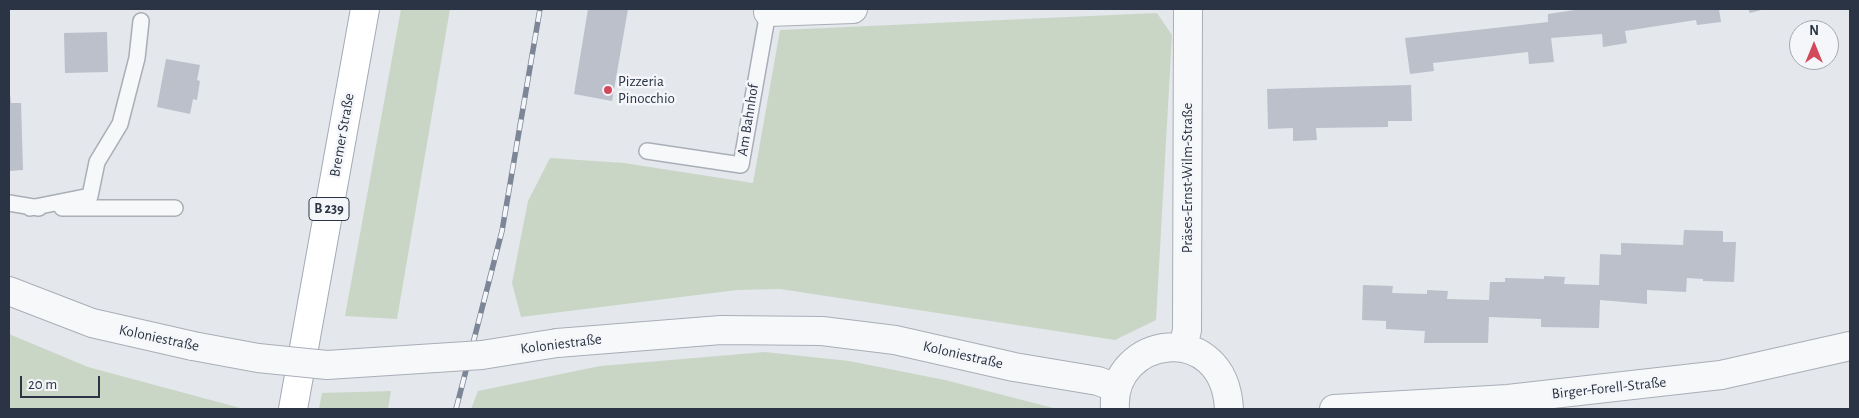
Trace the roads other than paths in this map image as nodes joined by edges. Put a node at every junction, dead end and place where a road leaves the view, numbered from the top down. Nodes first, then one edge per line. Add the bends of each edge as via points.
1 (365, 9) edge
2 (853, 9) edge
3 (1188, 9) edge
4 (762, 10) edge
5 (142, 21) dead end
6 (648, 151) dead end
7 (9, 202) edge
8 (30, 208) junction
9 (175, 208) dead end
10 (9, 291) edge
11 (1850, 346) edge
12 (1183, 348) junction
13 (1116, 398) edge
14 (293, 409) edge
15 (1229, 409) edge
16 (1334, 409) edge

1 - 14 main road, Bremer Straße / B 239
2 - 4 street, Am Bahnhof
3 - 12 street, Präses-Ernst-Wilm-Straße via 1187,330
4 - 6 lane, Am Bahnhof via 741,165
5 - 8 lane via 137,58 120,124 96,162 90,196
7 - 8 lane
8 - 9 lane
10 - 13 street, Koloniestraße, bridge via 92,324 258,358 327,365 482,355 557,343 721,330 822,331 895,340 1098,382
11 - 16 street, Birger-Forell-Straße via 1722,375 1508,399
12 - 13 street via 1162,348 1142,355 1127,369
12 - 15 street via 1203,356 1219,371 1228,391

